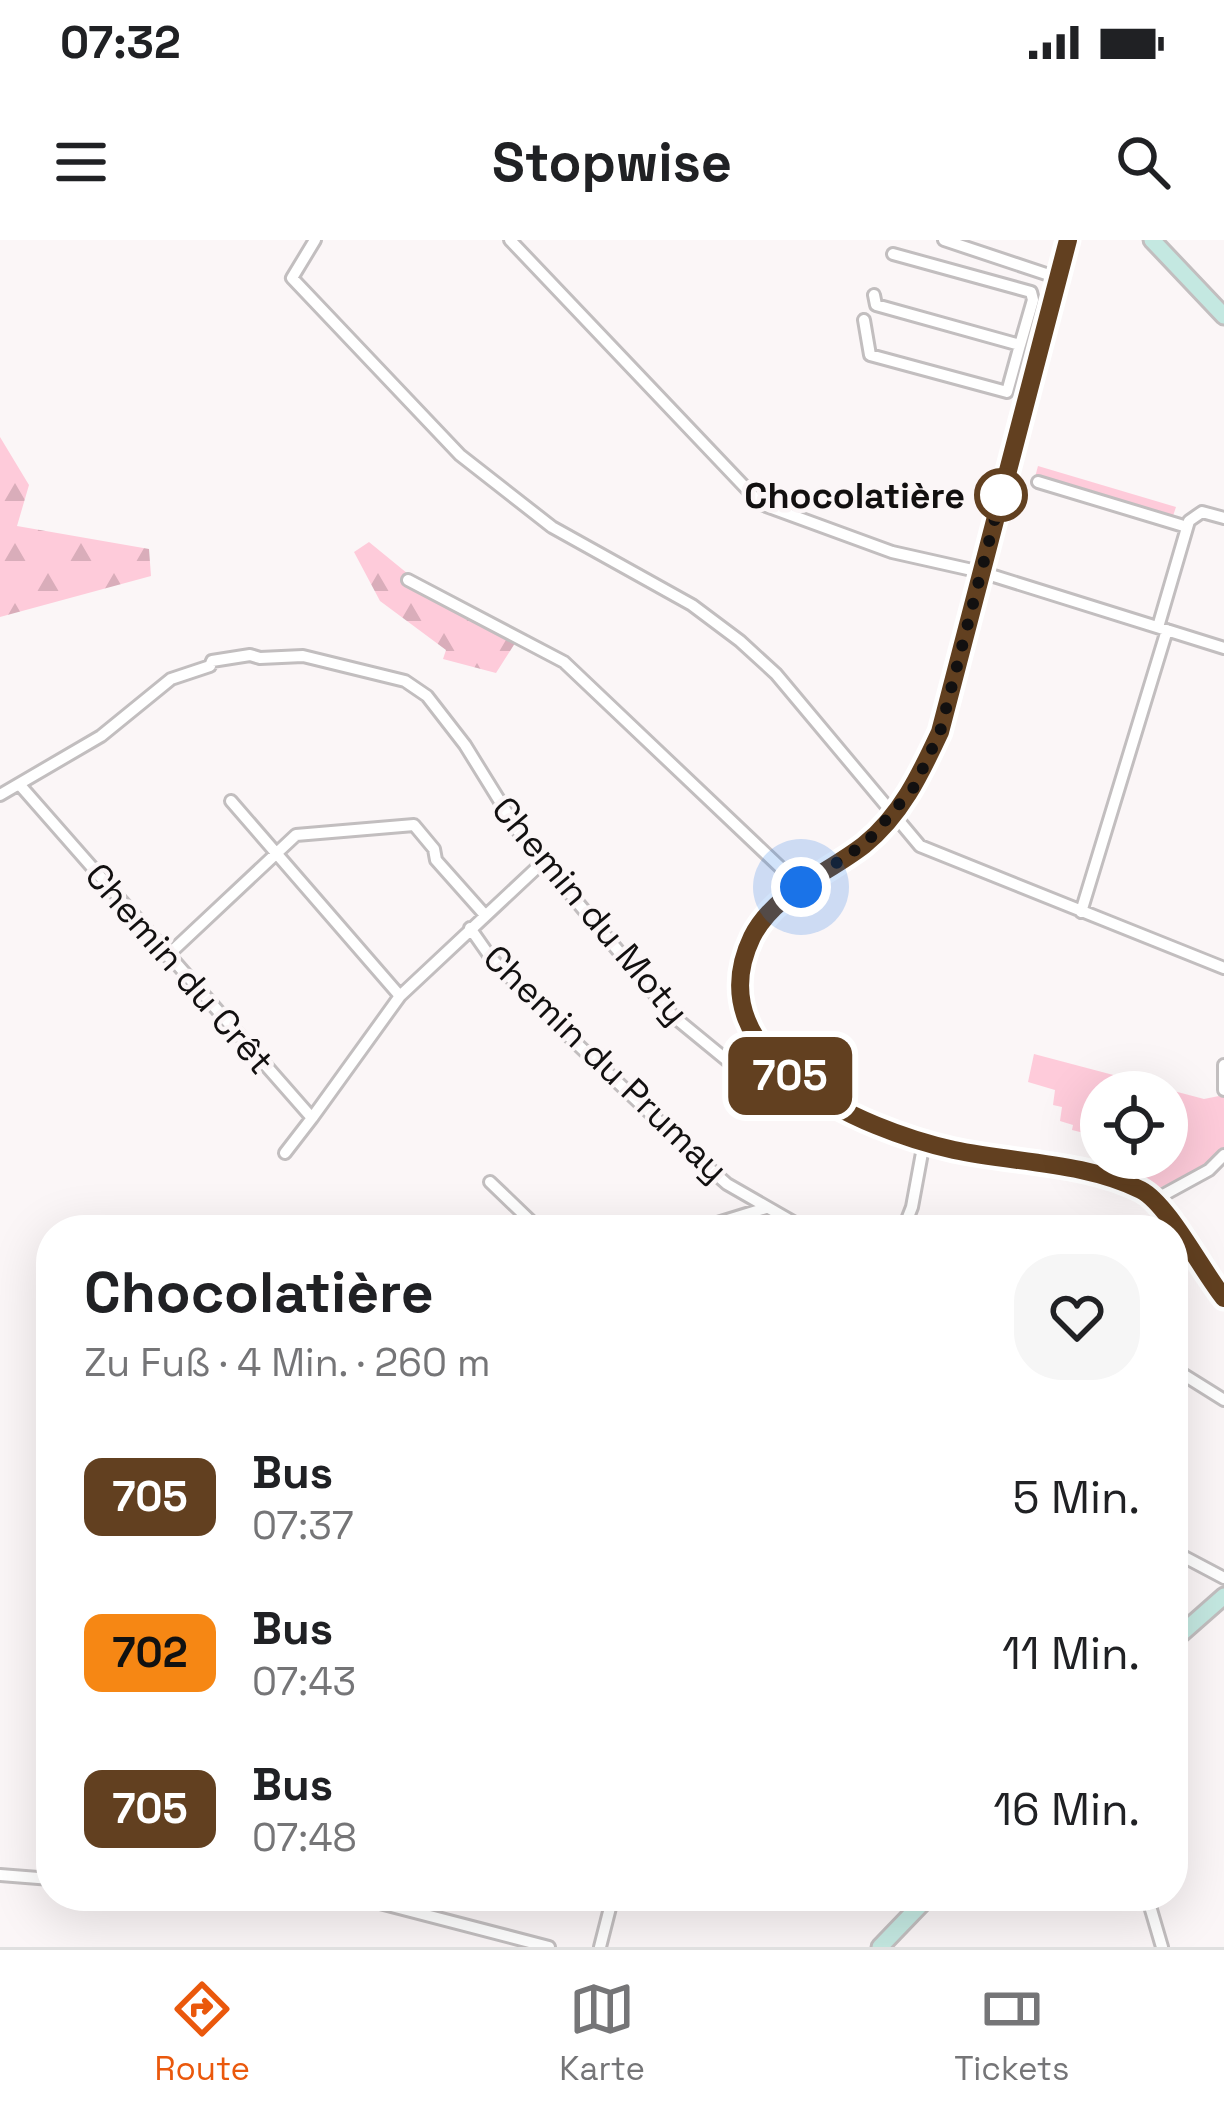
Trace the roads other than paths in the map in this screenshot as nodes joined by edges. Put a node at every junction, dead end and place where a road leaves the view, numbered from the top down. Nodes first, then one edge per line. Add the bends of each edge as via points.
1 (315, 240) edge
2 (510, 240) edge
3 (944, 240) edge
4 (1068, 240) edge
5 (1152, 240) edge
6 (893, 254) dead end
7 (1058, 278) junction
8 (874, 295) dead end
9 (1224, 316) edge
10 (864, 320) dead end
11 (1020, 345) junction
12 (1038, 482) dead end
13 (1224, 518) edge
14 (1187, 527) junction
15 (981, 572) junction
16 (408, 580) dead end
17 (1162, 628) junction
18 (1224, 648) edge
19 (19, 784) junction
20 (0, 795) edge
21 (231, 801) dead end
22 (894, 814) junction
23 (277, 854) junction
24 (543, 862) junction
25 (801, 887) junction
26 (1081, 912) junction
27 (484, 914) junction
28 (470, 928) junction
29 (167, 956) junction
30 (1224, 968) edge
31 (400, 996) junction
32 (1224, 1065) edge
33 (1224, 1090) edge
34 (819, 1098) junction
35 (312, 1118) junction
36 (924, 1142) junction
37 (285, 1153) dead end
38 (1224, 1155) edge
39 (490, 1182) dead end
40 (1156, 1199) junction
41 (766, 1208) junction
42 (524, 1215) edge
43 (743, 1215) edge
44 (779, 1215) edge
45 (909, 1215) edge
46 (1165, 1215) edge
47 (1188, 1249) edge
48 (1224, 1298) edge
49 (1188, 1377) edge
50 (1224, 1400) edge
51 (1188, 1559) edge
52 (1224, 1577) edge
53 (1224, 1596) edge
54 (1188, 1628) edge
55 (0, 1875) edge
56 (36, 1878) edge
57 (419, 1911) edge
58 (609, 1911) edge
59 (915, 1911) edge
60 (1151, 1911) edge
61 (549, 1947) edge
62 (600, 1947) edge
63 (880, 1947) edge
64 (1162, 1947) edge

1 - 22 street via 292,278 473,465 552,527 740,641
2 - 15 street via 761,504 892,552
3 - 7 street
4 - 7 street
5 - 9 street
6 - 11 street via 1031,292
7 - 15 street
8 - 11 street via 876,305
10 - 11 street via 870,355 1007,392
12 - 14 street
13 - 14 street via 1197,513
14 - 17 street
15 - 17 street
15 - 22 street via 940,732
16 - 25 street via 564,662
17 - 18 street
17 - 26 street
19 - 20 street, Chemin du Moty
19 - 24 street, Chemin du Moty via 101,736 171,679 212,661 303,656 405,681 427,696
19 - 29 street, Chemin du Crêt
21 - 23 street
22 - 25 street
22 - 26 street via 920,846
23 - 27 street via 296,835 414,825
23 - 29 street
23 - 31 street
24 - 27 street
24 - 34 street, Chemin du Moty via 673,1016 785,1108 802,1112
25 - 34 street via 753,935 742,998 763,1049
26 - 30 street
27 - 28 street
28 - 31 street
28 - 41 street, Chemin du Prumay via 637,1102 727,1184
29 - 35 street, Chemin du Crêt
31 - 35 street
32 - 33 street
34 - 36 street
35 - 37 street
36 - 40 street via 1106,1178
36 - 45 street
38 - 40 street
39 - 42 street
40 - 46 street
41 - 43 street
41 - 44 street, Chemin du Prumay
47 - 48 street
49 - 50 street
51 - 52 street
53 - 54 street
55 - 56 street
57 - 61 street
58 - 62 street
59 - 63 street
60 - 64 street

